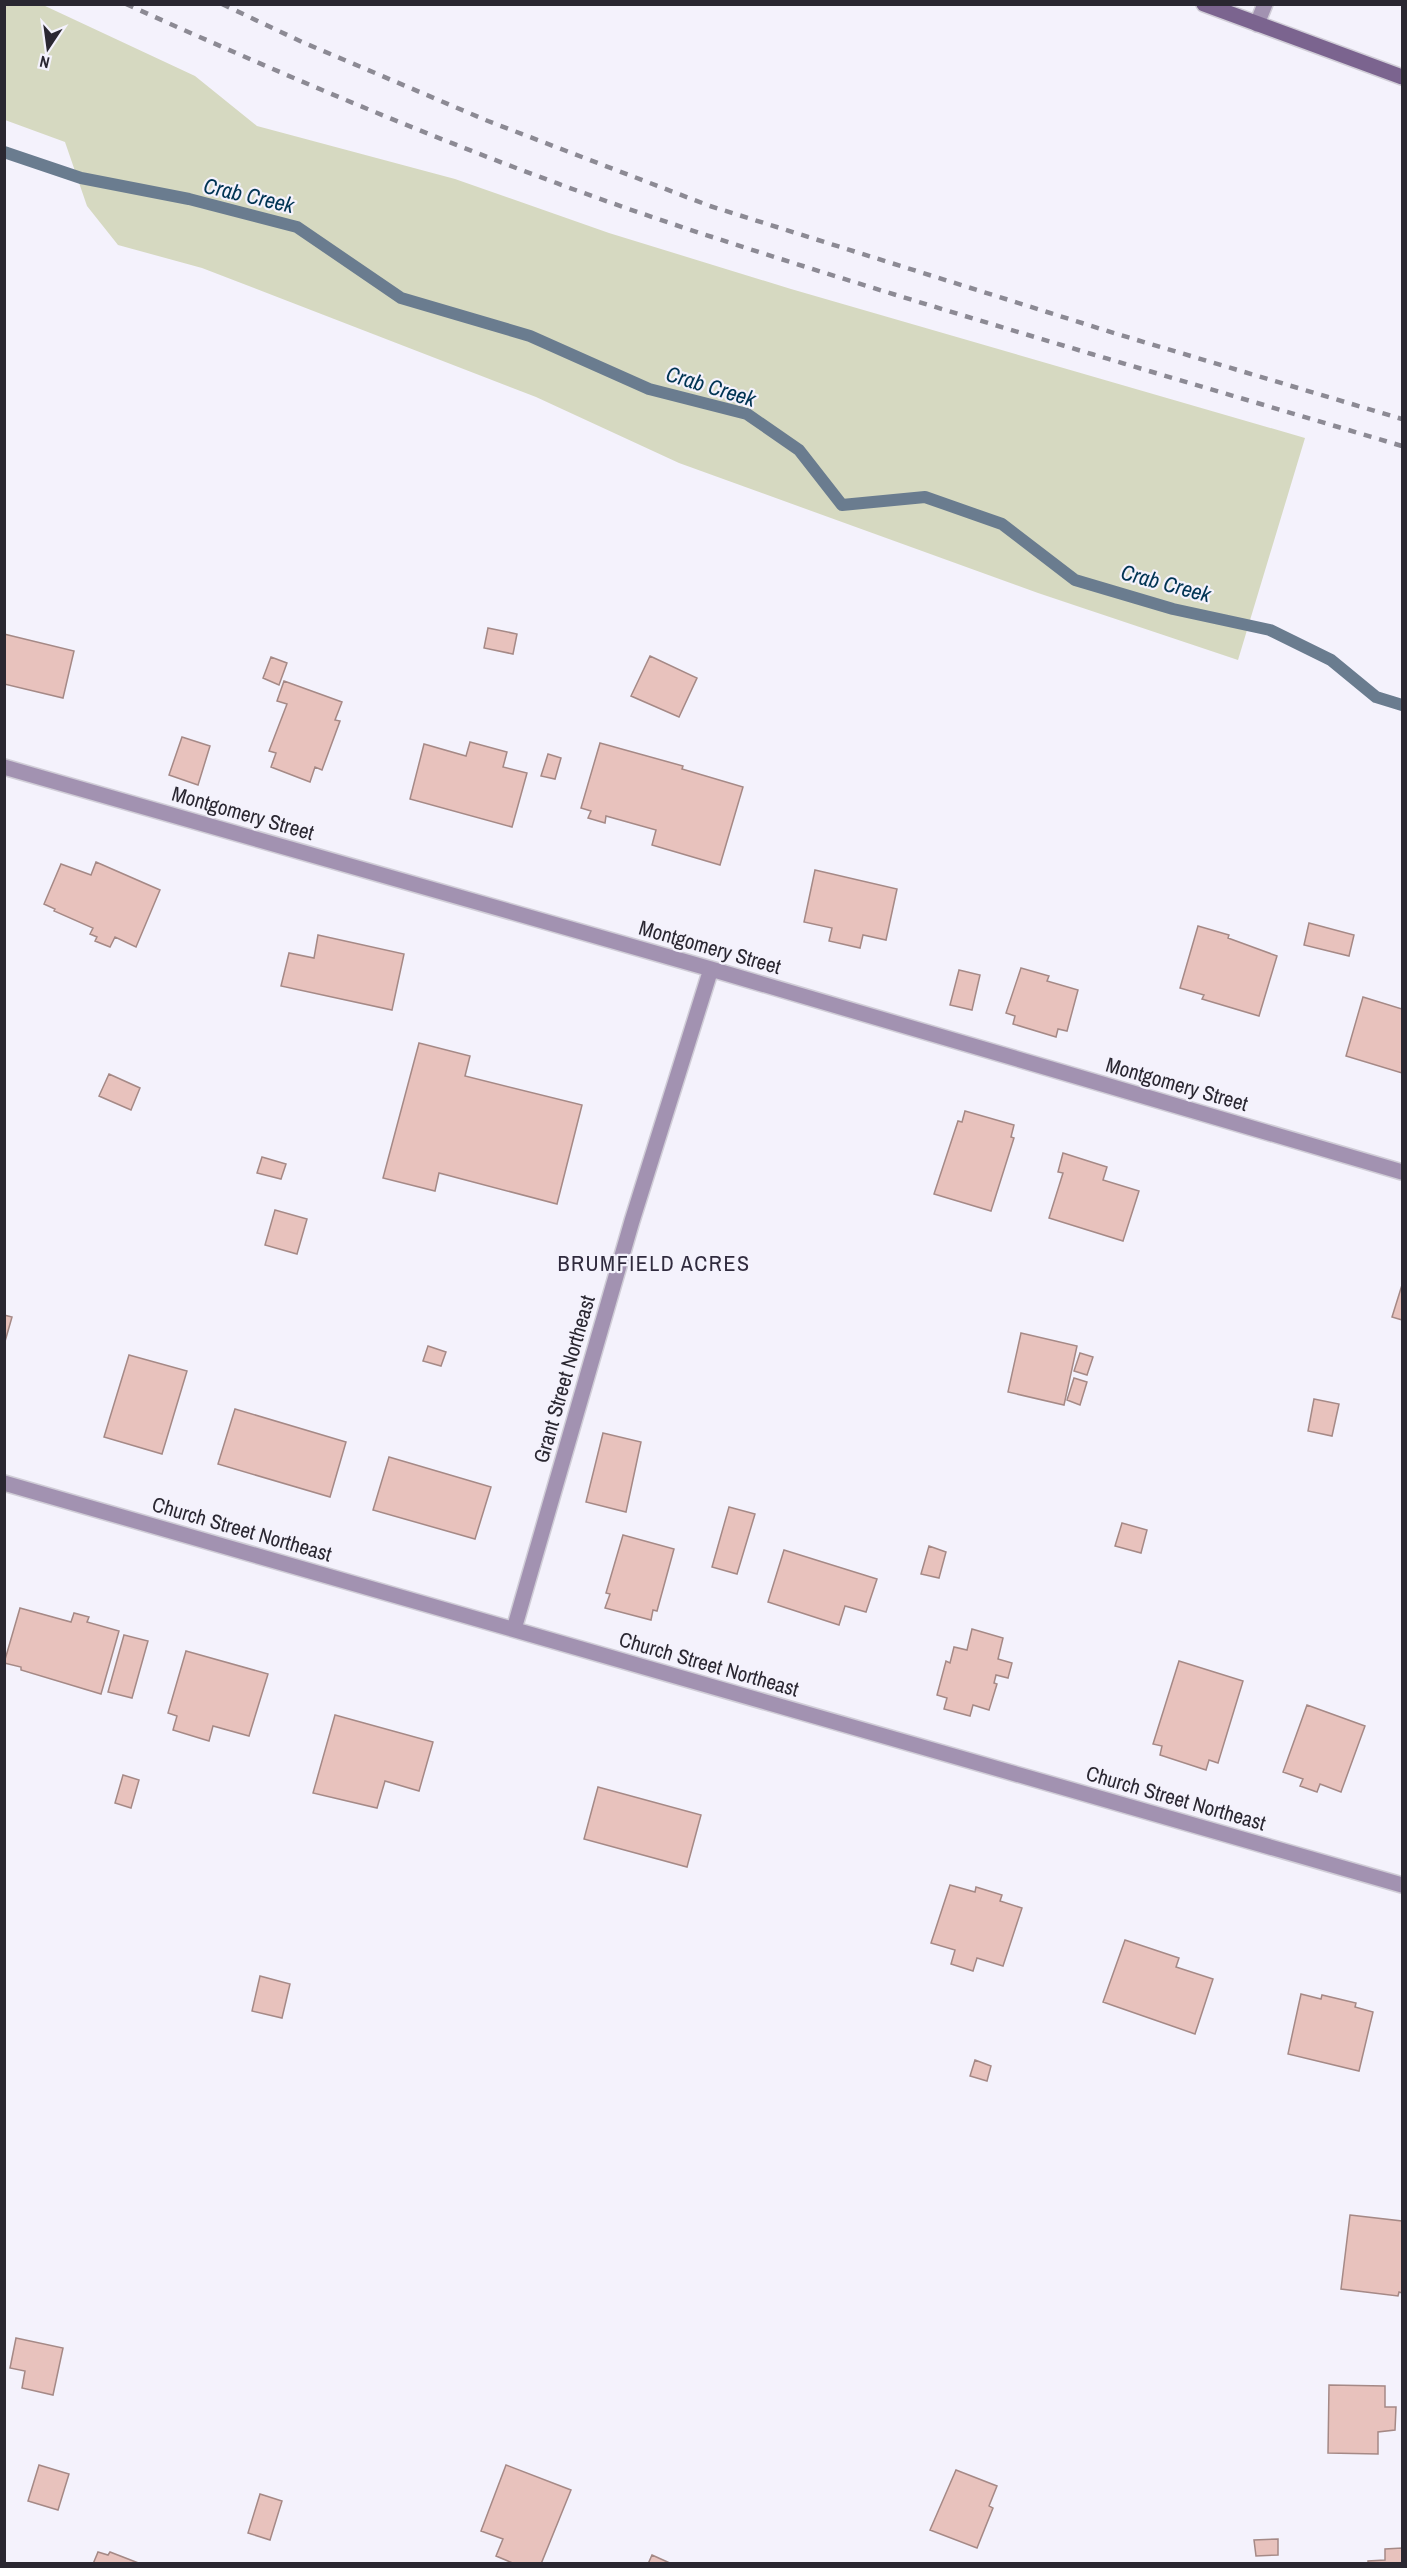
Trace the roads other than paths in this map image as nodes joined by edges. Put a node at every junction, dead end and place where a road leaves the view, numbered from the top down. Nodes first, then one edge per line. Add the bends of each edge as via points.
1 (1204, 4) edge
2 (1264, 4) edge
3 (1257, 24) junction
4 (1402, 77) edge
5 (4, 767) edge
6 (711, 969) junction
7 (1402, 1172) edge
8 (4, 1483) edge
9 (514, 1629) junction
10 (1402, 1886) edge

1 - 3 main road
2 - 3 street
3 - 4 main road
5 - 6 street, Montgomery Street
6 - 7 street, Montgomery Street
6 - 9 street, Grant Street Northeast via 632,1221
8 - 9 street, Church Street Northeast
9 - 10 street, Church Street Northeast

